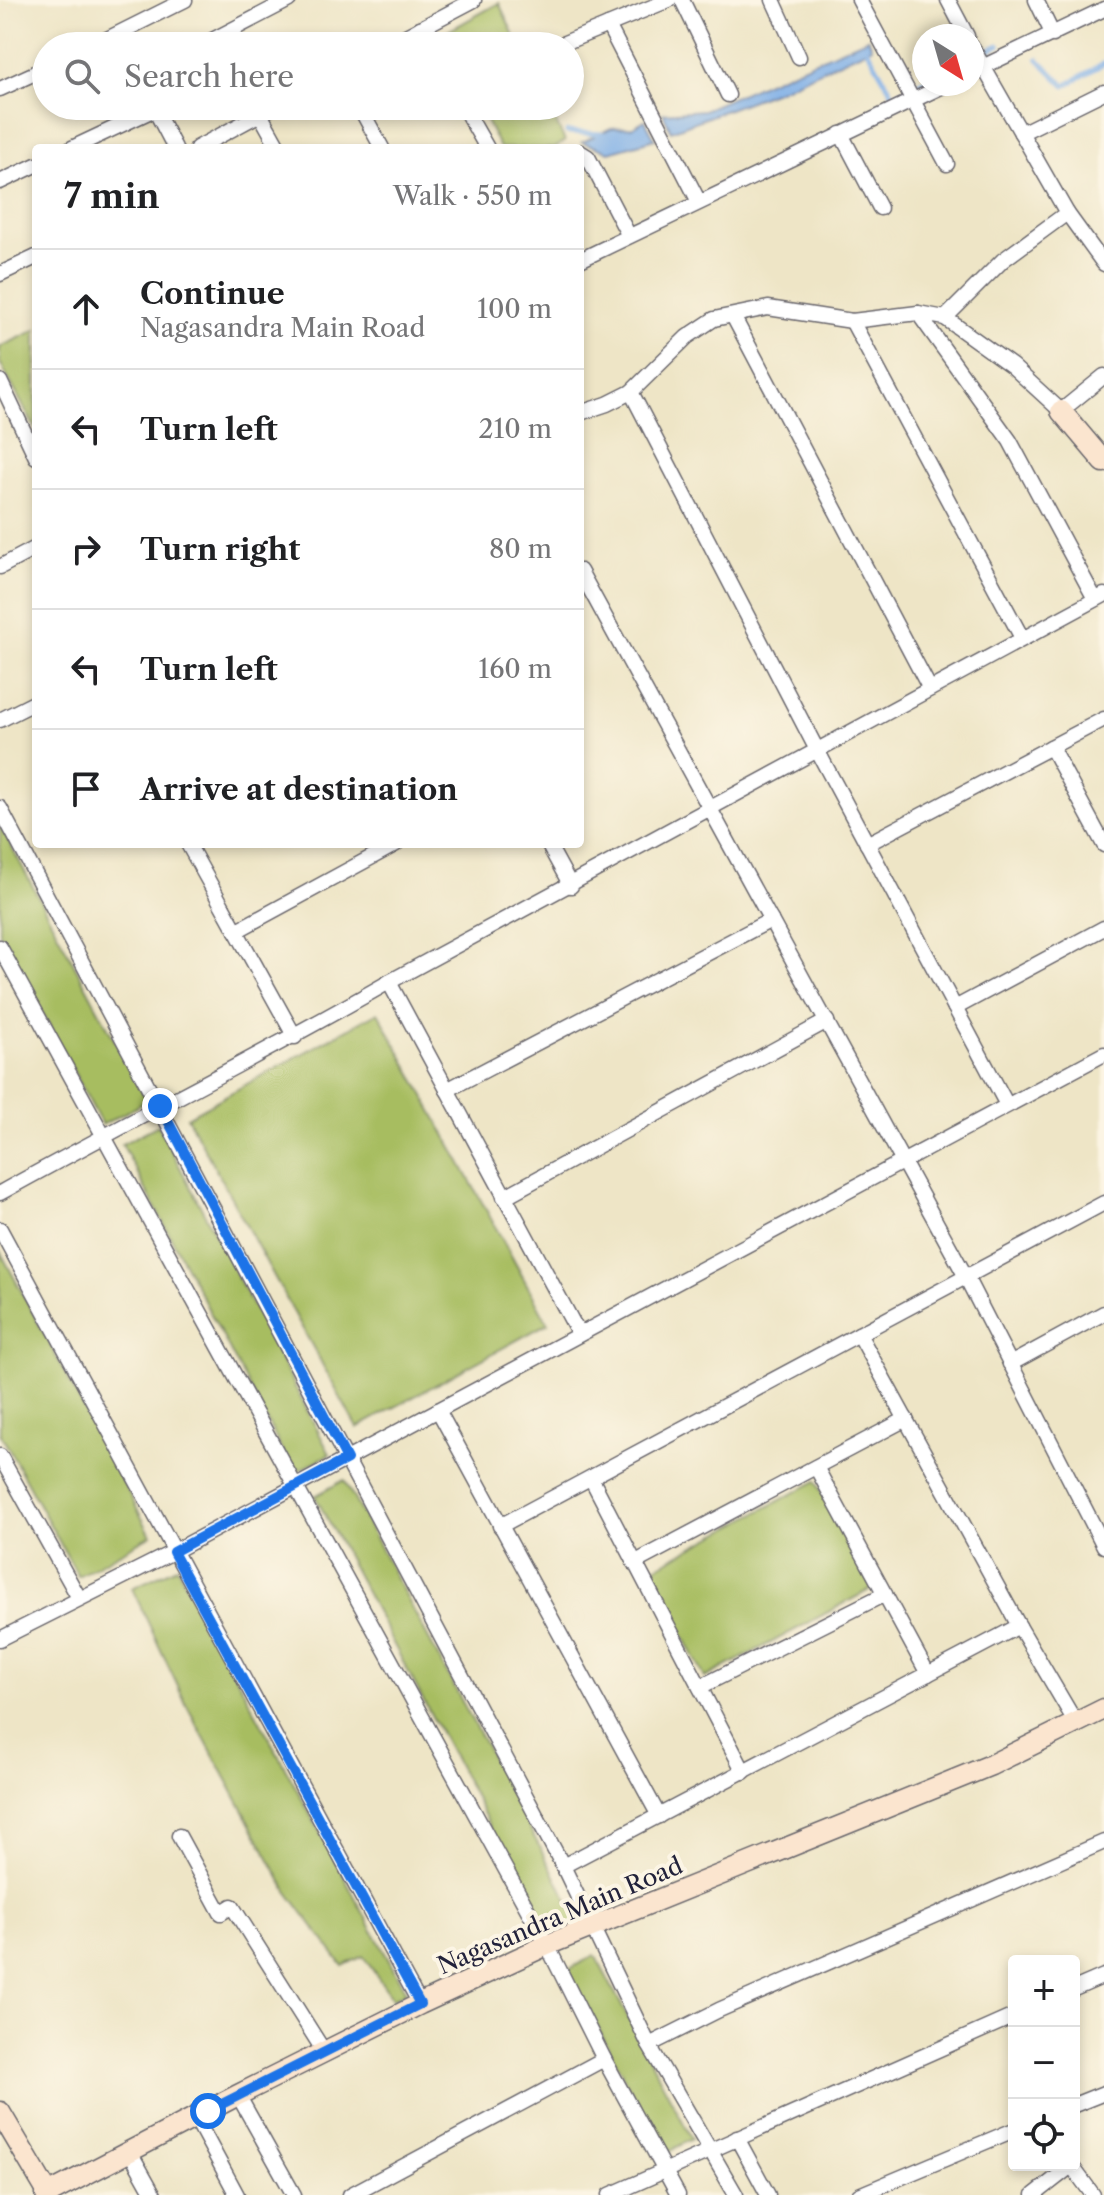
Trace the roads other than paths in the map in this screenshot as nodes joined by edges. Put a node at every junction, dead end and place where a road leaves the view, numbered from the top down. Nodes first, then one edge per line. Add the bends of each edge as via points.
1 (289, 0) edge
2 (669, 0) edge
3 (682, 0) edge
4 (773, 0) edge
5 (859, 0) edge
6 (948, 0) edge
7 (1036, 0) edge
8 (182, 1) edge
9 (471, 2) edge
10 (1104, 9) edge
11 (961, 24) edge
12 (608, 25) junction
13 (420, 28) junction
14 (133, 32) edge
15 (228, 32) edge
16 (413, 32) edge
17 (422, 32) edge
18 (584, 35) edge
19 (1053, 35) junction
20 (799, 57) dead end
21 (984, 66) edge
22 (32, 74) edge
23 (984, 79) edge
24 (0, 89) edge
25 (1104, 92) edge
26 (728, 95) dead end
27 (923, 96) edge
28 (913, 101) junction
29 (129, 120) edge
30 (160, 120) edge
31 (249, 120) edge
32 (263, 120) edge
33 (367, 120) edge
34 (471, 120) edge
35 (1021, 133) junction
36 (841, 134) junction
37 (80, 144) edge
38 (173, 144) edge
39 (204, 144) edge
40 (277, 144) edge
41 (380, 144) edge
42 (485, 144) edge
43 (584, 154) edge
44 (947, 164) dead end
45 (32, 167) edge
46 (0, 182) edge
47 (699, 202) junction
48 (880, 208) dead end
49 (1067, 213) junction
50 (629, 236) junction
51 (584, 258) edge
52 (32, 259) edge
53 (1104, 264) edge
54 (0, 274) edge
55 (918, 313) junction
56 (733, 316) junction
57 (945, 318) junction
58 (852, 321) junction
59 (1104, 376) edge
60 (0, 381) edge
61 (631, 392) junction
62 (584, 411) edge
63 (1061, 411) junction
64 (32, 449) edge
65 (1104, 462) edge
66 (32, 550) edge
67 (0, 567) edge
68 (584, 578) edge
69 (1100, 597) edge
70 (1022, 638) junction
71 (930, 689) junction
72 (32, 704) edge
73 (1104, 719) edge
74 (0, 720) edge
75 (1051, 747) junction
76 (817, 750) junction
77 (0, 808) edge
78 (710, 808) junction
79 (867, 844) junction
80 (1104, 845) edge
81 (190, 848) edge
82 (389, 848) edge
83 (550, 848) edge
84 (571, 886) junction
85 (771, 920) junction
86 (1104, 928) edge
87 (236, 931) junction
88 (0, 947) edge
89 (389, 982) junction
90 (955, 1008) junction
91 (827, 1021) junction
92 (295, 1037) junction
93 (1104, 1054) edge
94 (447, 1090) junction
95 (1007, 1105) junction
96 (160, 1106) junction
97 (103, 1136) junction
98 (903, 1161) junction
99 (0, 1193) edge
100 (504, 1197) junction
101 (1104, 1203) edge
102 (0, 1229) edge
103 (966, 1277) junction
104 (1104, 1313) edge
105 (579, 1334) junction
106 (859, 1334) junction
107 (1010, 1364) junction
108 (438, 1410) junction
109 (906, 1419) junction
110 (0, 1456) edge
111 (347, 1459) junction
112 (816, 1467) junction
113 (591, 1478) junction
114 (293, 1486) junction
115 (500, 1526) junction
116 (1104, 1546) edge
117 (173, 1552) junction
118 (634, 1563) junction
119 (885, 1594) junction
120 (79, 1598) junction
121 (1019, 1626) junction
122 (0, 1639) edge
123 (928, 1674) junction
124 (700, 1687) junction
125 (1104, 1709) edge
126 (1076, 1723) junction
127 (744, 1772) junction
128 (659, 1816) junction
129 (179, 1836) dead end
130 (1104, 1842) edge
131 (563, 1866) junction
132 (593, 1929) junction
133 (547, 1945) junction
134 (1104, 1976) edge
135 (1080, 1986) edge
136 (420, 2004) junction
137 (1008, 2019) edge
138 (649, 2045) junction
139 (325, 2053) junction
140 (604, 2059) junction
141 (1104, 2093) edge
142 (238, 2095) junction
143 (1080, 2103) edge
144 (0, 2112) edge
145 (195, 2117) junction
146 (1008, 2133) edge
147 (737, 2138) junction
148 (712, 2149) junction
149 (130, 2152) junction
150 (664, 2169) junction
151 (1065, 2171) edge
152 (1075, 2171) edge
153 (48, 2195) edge
154 (154, 2195) edge
155 (237, 2195) edge
156 (294, 2195) edge
157 (350, 2195) edge
158 (610, 2195) edge
159 (678, 2195) edge
160 (736, 2195) edge
161 (768, 2195) edge
162 (859, 2195) edge
163 (1034, 2195) edge
164 (1093, 2195) edge

1 - 15 street
2 - 12 street
3 - 26 street
4 - 20 street
5 - 28 street
6 - 11 street
7 - 19 street
8 - 14 street
9 - 13 street
10 - 19 street
12 - 18 street
12 - 47 street
13 - 16 street
13 - 17 street
19 - 21 street
22 - 24 street
23 - 35 street
25 - 35 street
27 - 28 street
28 - 36 street
28 - 44 street
29 - 37 street
30 - 38 street
31 - 39 street
32 - 40 street
33 - 41 street
34 - 42 street
35 - 49 street
36 - 47 street
36 - 48 street
43 - 50 street
45 - 46 street
47 - 50 street
49 - 53 street
49 - 57 street via 1003,260
50 - 51 street
52 - 54 street
55 - 57 street
55 - 58 street
55 - 69 street via 1010,441
56 - 58 street via 768,308
56 - 61 street via 714,319 687,337
56 - 71 street
57 - 63 street via 1012,366
58 - 70 street
59 - 63 street
60 - 64 street
61 - 62 street
61 - 76 street
63 - 65 street
66 - 67 street
68 - 78 street
69 - 70 street
70 - 71 street
71 - 76 street
72 - 74 street
73 - 75 street
75 - 79 street
75 - 80 street
76 - 78 street
76 - 79 street
77 - 96 street
78 - 84 street
78 - 85 street
79 - 90 street
81 - 87 street
82 - 87 street
83 - 84 street
84 - 89 street
85 - 91 street
85 - 94 street
86 - 90 street
87 - 92 street
88 - 97 street
89 - 92 street
89 - 94 street
90 - 95 street
91 - 98 street
91 - 100 street
92 - 96 street
93 - 95 street
94 - 100 street
95 - 98 street
96 - 97 street
96 - 111 street
97 - 99 street
97 - 114 street
98 - 103 street
98 - 105 street
100 - 105 street
101 - 103 street
102 - 117 street
103 - 106 street
103 - 107 street
104 - 107 street
105 - 108 street
106 - 109 street
106 - 113 street
107 - 116 street
108 - 111 street
108 - 115 street
109 - 112 street
109 - 121 street
110 - 120 street
111 - 114 street
111 - 131 street
112 - 118 street
112 - 119 street
113 - 115 street
113 - 118 street
114 - 117 street
114 - 133 street
115 - 128 street
117 - 120 street
117 - 136 street
118 - 124 street
119 - 123 street
119 - 124 street
120 - 122 street
121 - 123 street
121 - 126 street
123 - 127 street
124 - 127 street
125 - 126 street, Nagasandra Main Road
126 - 132 street, Nagasandra Main Road via 991,1765
127 - 128 street
128 - 131 street
129 - 139 street via 221,1913 232,1906
130 - 138 street via 733,2003
131 - 132 street
132 - 133 street, Nagasandra Main Road
132 - 138 street
133 - 136 street, Nagasandra Main Road
133 - 140 street
134 - 135 street
136 - 139 street, Nagasandra Main Road
137 - 147 street
138 - 148 street
139 - 142 street, Nagasandra Main Road
140 - 150 street
140 - 157 street
141 - 143 street
142 - 145 street, Nagasandra Main Road
142 - 156 street
144 - 153 street
145 - 149 street, Nagasandra Main Road
145 - 155 street
146 - 162 street
147 - 148 street
147 - 161 street
148 - 150 street
148 - 160 street
149 - 153 street, Nagasandra Main Road
149 - 154 street
150 - 158 street
150 - 159 street
151 - 163 street
152 - 164 street

